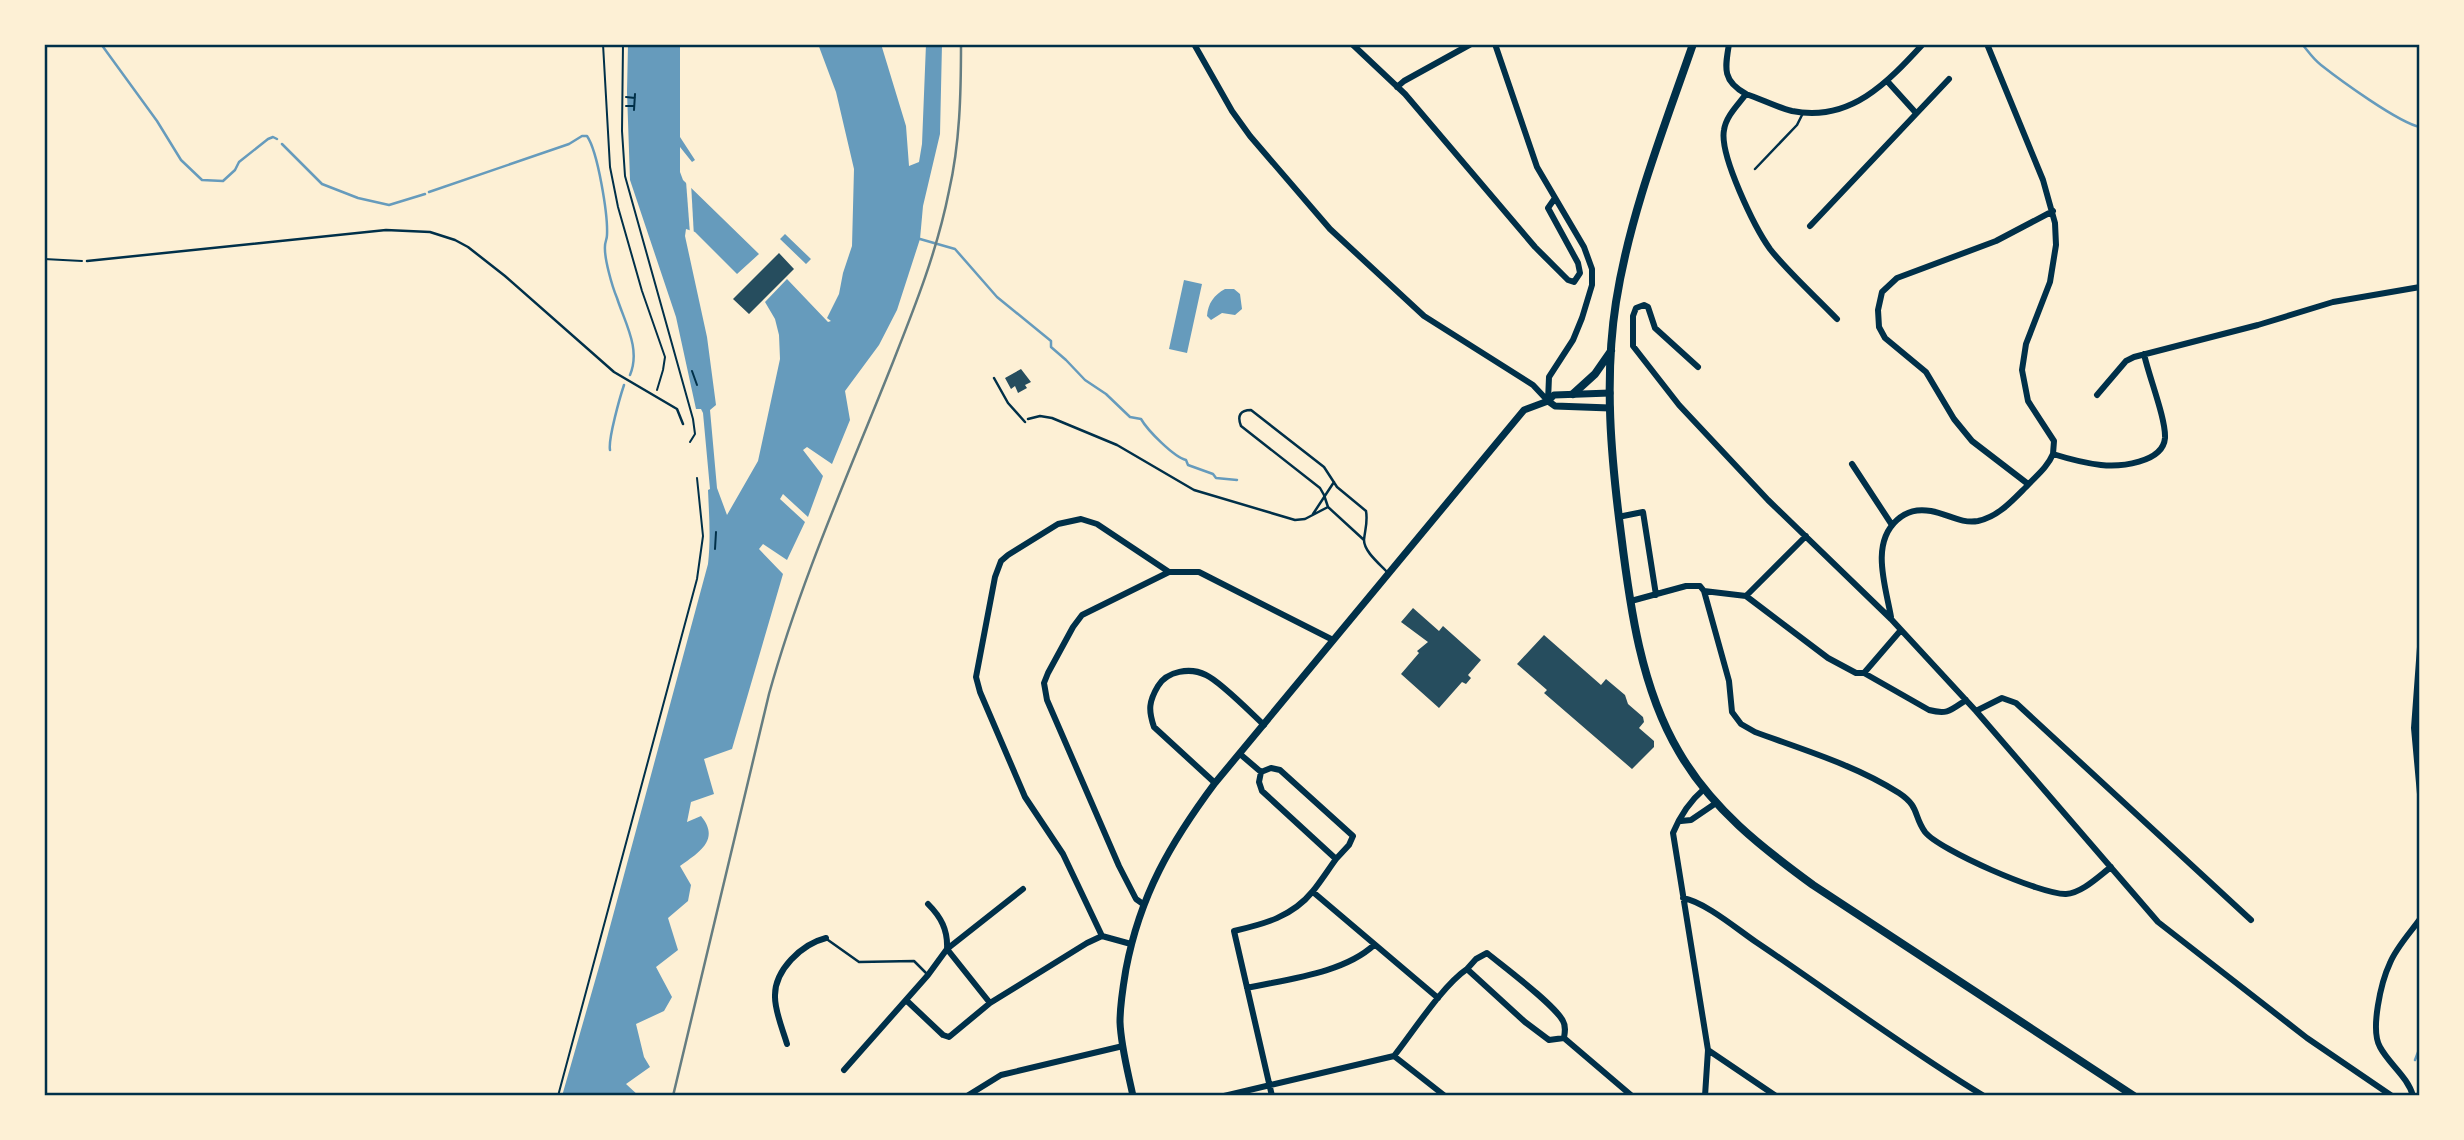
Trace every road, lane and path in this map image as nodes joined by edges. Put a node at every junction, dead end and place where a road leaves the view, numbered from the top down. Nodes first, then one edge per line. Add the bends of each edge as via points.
1 (603, 44) edge
2 (624, 44) edge
3 (1194, 44) edge
4 (1352, 44) edge
5 (1471, 44) edge
6 (1495, 44) edge
7 (1693, 44) edge
8 (1729, 44) edge
9 (1923, 44) edge
10 (1987, 44) edge
11 (1949, 79) dead end
12 (1888, 82) junction
13 (1397, 87) junction
14 (1746, 94) junction
15 (626, 97) dead end
16 (626, 106) dead end
17 (1803, 113) junction
18 (1916, 113) junction
19 (1755, 169) dead end
20 (1555, 198) junction
21 (2053, 211) junction
22 (1810, 226) dead end
23 (44, 259) edge
24 (87, 261) joint
25 (2420, 287) edge
26 (1836, 319) dead end
27 (1611, 351) junction
28 (2144, 354) junction
29 (1699, 367) dead end
30 (692, 371) dead end
31 (994, 378) dead end
32 (696, 385) dead end
33 (1610, 393) junction
34 (1573, 394) junction
35 (2097, 395) dead end
36 (656, 397) junction
37 (1548, 401) junction
38 (1610, 408) junction
39 (683, 424) dead end
40 (690, 442) dead end
41 (2053, 454) junction
42 (1852, 464) dead end
43 (697, 478) dead end
44 (1334, 482) junction
45 (2028, 484) junction
46 (1324, 495) junction
47 (1328, 507) junction
48 (1312, 514) junction
49 (1618, 517) junction
50 (1892, 525) junction
51 (708, 536) dead end
52 (1806, 536) junction
53 (1364, 540) junction
54 (708, 545) dead end
55 (1169, 572) junction
56 (1388, 573) junction
57 (1704, 591) junction
58 (1656, 595) junction
59 (1746, 596) junction
60 (1631, 601) junction
61 (1891, 619) junction
62 (1901, 630) junction
63 (1333, 640) junction
64 (2420, 647) edge
65 (1864, 673) junction
66 (1966, 700) junction
67 (1976, 711) junction
68 (1264, 725) junction
69 (1240, 754) junction
70 (1261, 772) junction
71 (1215, 783) junction
72 (1704, 789) junction
73 (2420, 794) edge
74 (1716, 803) junction
75 (1681, 821) junction
76 (1336, 859) junction
77 (2111, 867) junction
78 (1023, 889) dead end
79 (1313, 892) junction
80 (1683, 898) junction
81 (928, 904) dead end
82 (1143, 904) junction
83 (2420, 919) edge
84 (2252, 920) dead end
85 (1102, 936) junction
86 (826, 938) joint
87 (1131, 944) junction
88 (1374, 944) junction
89 (947, 948) junction
90 (1467, 970) junction
91 (928, 975) junction
92 (1247, 988) junction
93 (1438, 998) junction
94 (906, 1000) junction
95 (990, 1003) junction
96 (1564, 1038) junction
97 (787, 1044) dead end
98 (1123, 1046) junction
99 (1708, 1050) junction
100 (1394, 1056) junction
101 (844, 1070) dead end
102 (1269, 1085) junction
103 (558, 1096) edge
104 (967, 1096) edge
105 (1133, 1096) edge
106 (1224, 1096) edge
107 (1272, 1096) edge
108 (1445, 1096) edge
109 (1632, 1096) edge
110 (1706, 1096) edge
111 (1776, 1096) edge
112 (1984, 1096) edge
113 (2134, 1096) edge
114 (2392, 1096) edge
115 (2413, 1096) edge

1 - 36 path via 610,167 642,291 665,357
2 - 40 path via 625,176 693,419 695,434
3 - 37 street via 1250,136 1330,229 1424,316 1533,385
4 - 13 street
5 - 13 street
6 - 20 street via 1537,167
7 - 27 main road via 1632,229
8 - 14 street via 1727,75
9 - 12 street
10 - 21 street
11 - 18 street
12 - 17 street via 1850,106
12 - 18 street
13 - 20 street via 1535,247 1574,282 1580,273 1577,263 1548,208
14 - 17 street
14 - 26 street via 1724,129 1724,151 1734,178 1770,248
15 - 16 path via 635,96 634,108
17 - 19 lane
18 - 22 street
20 - 37 street via 1591,261 1592,278 1573,340 1549,377
21 - 41 street via 2055,257 2022,370 2028,401 2054,441
21 - 45 street via 1996,241 1897,278 1882,292 1878,310 1885,338 1926,372 1972,441
23 - 24 path
24 - 36 lane via 386,230 430,232 479,255 614,372
25 - 28 street via 2333,302
27 - 33 main road
27 - 34 main road
28 - 35 street via 2126,361
28 - 41 street via 2164,427 2164,443 2158,452 2113,466
29 - 52 street via 1655,328 1648,307 1636,308 1631,342 1643,362 1719,450
30 - 32 path
31 - 48 lane via 1007,403 1026,420 1052,418 1117,445 1194,490 1295,520
33 - 34 street
33 - 38 main road
34 - 37 street via 1554,395
36 - 39 lane via 677,409
37 - 38 street via 1555,406
37 - 56 street via 1524,410
38 - 49 main road
41 - 45 street
42 - 50 street
43 - 103 path via 704,536 697,579
44 - 46 lane
44 - 46 lane via 1324,467 1251,410 1240,413 1241,426
44 - 53 lane via 1366,511
45 - 50 street via 1985,519 1961,520 1920,510 1908,511
46 - 47 lane
46 - 48 lane
47 - 48 lane
47 - 53 lane
49 - 58 street via 1643,512
49 - 60 main road
50 - 61 street via 1882,543 1881,558
51 - 54 path via 716,534 715,547
52 - 59 street
52 - 61 street
53 - 56 lane via 1365,548
55 - 63 street via 1199,572
55 - 82 street via 1082,615 1044,683 1055,721 1118,866
55 - 85 street via 1097,524 1081,519 1064,521 1001,561 982,642 977,686 1025,797 1078,880
56 - 63 street
57 - 58 street via 1695,585
57 - 59 street
57 - 77 street via 1732,712 1741,724 1894,790 1914,806 1933,839 1984,868 2064,894 2081,889
58 - 60 street
59 - 65 street via 1828,658
60 - 72 main road via 1656,701 1671,738
61 - 62 street
62 - 65 street
62 - 66 street
63 - 68 street
64 - 73 street via 2414,729
65 - 66 street via 1940,713
66 - 67 street
67 - 77 street
67 - 84 street via 2003,698 2016,702
68 - 69 street
68 - 71 street via 1206,675 1178,671 1162,679 1150,699 1154,727
69 - 70 street
69 - 71 street
70 - 76 street via 1262,791
70 - 76 street via 1280,770 1353,836
71 - 82 street via 1171,846
72 - 74 main road
72 - 75 street
74 - 75 street via 1691,820
74 - 113 main road via 1767,852 1813,885
75 - 80 street via 1673,833
76 - 79 street
77 - 114 street via 2158,922 2306,1038
78 - 89 street
79 - 88 street
79 - 92 street via 1278,919 1234,931
80 - 99 street
80 - 112 street via 1716,915
81 - 89 street via 947,931
82 - 87 street
83 - 115 street via 2389,965 2375,1030 2378,1045
85 - 87 street
85 - 95 street
86 - 91 lane via 859,962 914,961
86 - 97 street via 799,952 777,984 774,998
87 - 98 street via 1120,1009
88 - 92 street via 1344,966
88 - 93 street
89 - 91 street
89 - 95 street
90 - 93 street
90 - 96 street via 1549,1040
90 - 96 street via 1487,953 1563,1021
91 - 94 street
92 - 102 street
93 - 100 street
94 - 95 street via 948,1037
94 - 101 street
96 - 109 street
98 - 104 street via 1001,1075
98 - 105 street
99 - 110 street
99 - 111 street
100 - 102 street
100 - 108 street
102 - 106 street
102 - 107 street

